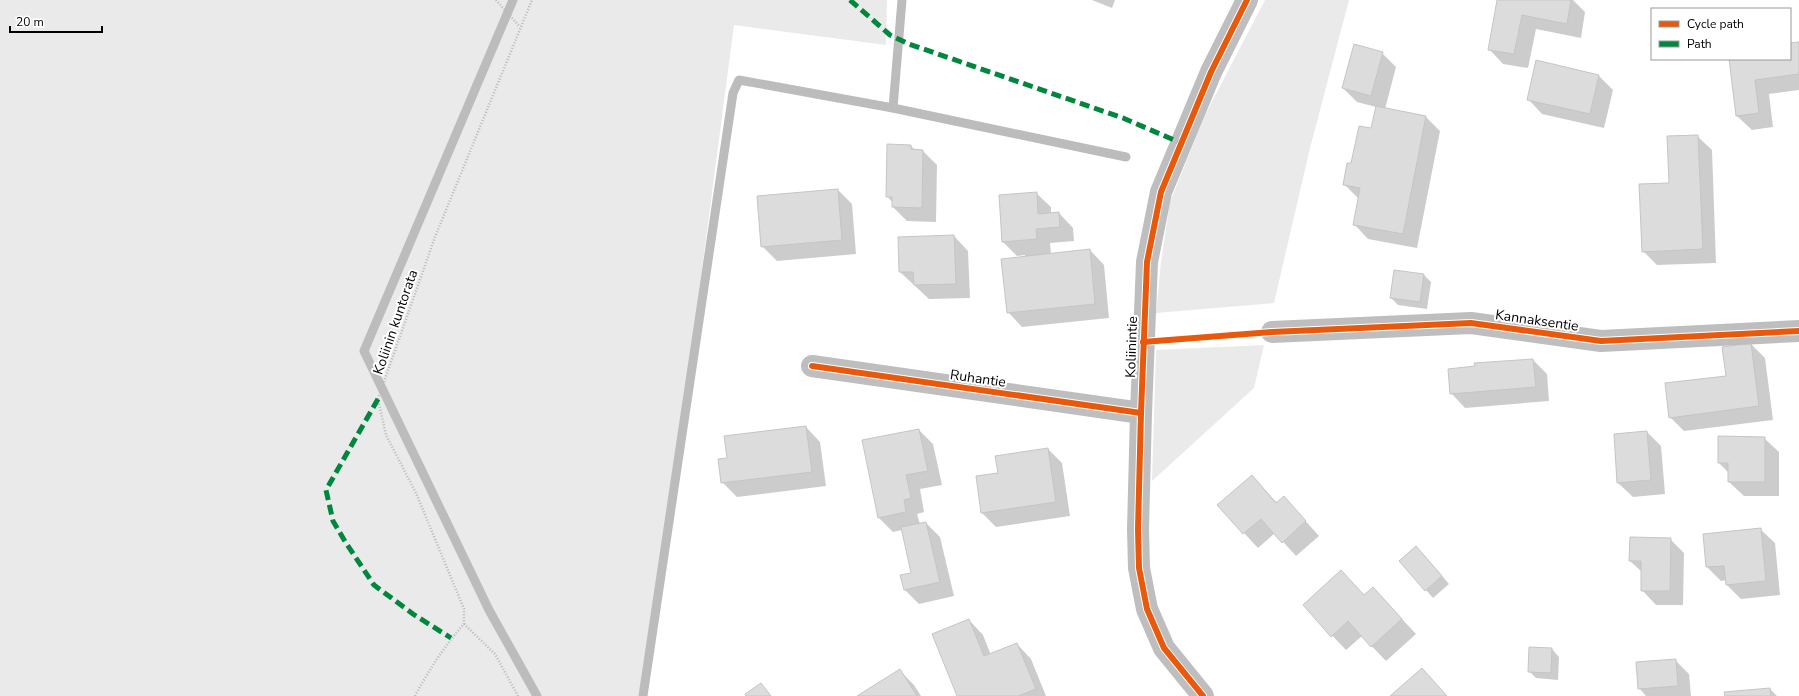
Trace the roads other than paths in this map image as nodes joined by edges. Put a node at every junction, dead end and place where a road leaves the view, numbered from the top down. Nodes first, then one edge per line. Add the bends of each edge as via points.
1 (1247, 0) edge
2 (1799, 331) edge
3 (1272, 332) dead end
4 (812, 366) dead end
5 (1141, 413) junction
6 (1194, 694) edge

1 - 5 street, Koliinintie via 1210,72 1161,192 1147,262
2 - 3 street, Kannaksentie via 1601,341 1471,323
4 - 5 street, Ruhantie
5 - 6 street, Koliinintie via 1138,529 1139,568 1146,609 1164,648

